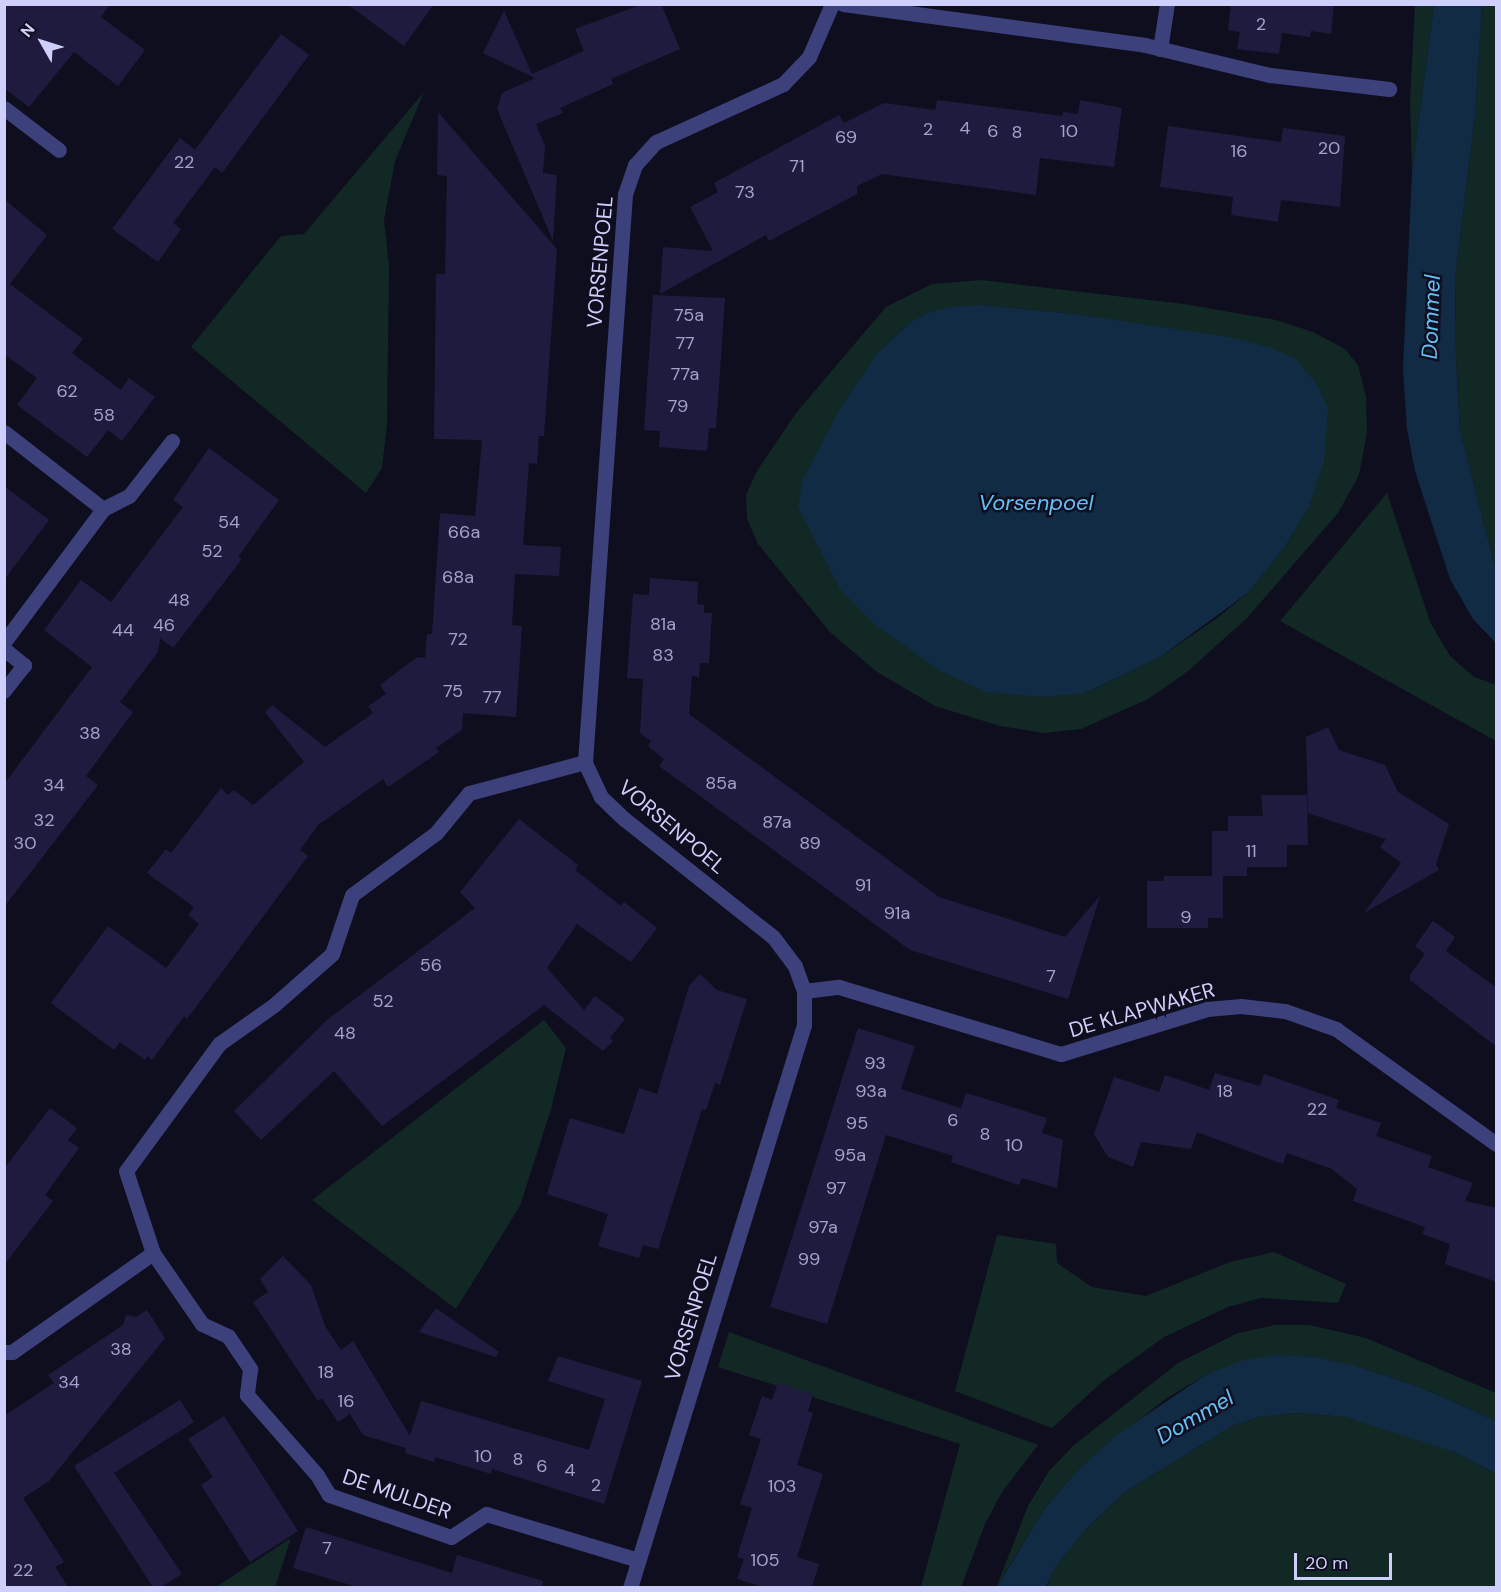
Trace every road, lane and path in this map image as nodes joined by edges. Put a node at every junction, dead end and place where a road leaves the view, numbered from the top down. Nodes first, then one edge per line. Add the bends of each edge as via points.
1 (832, 4) edge
2 (843, 4) edge
3 (1167, 4) edge
4 (1160, 50) junction
5 (1389, 89) dead end
6 (4, 108) edge
7 (59, 150) dead end
8 (4, 432) edge
9 (172, 441) dead end
10 (104, 509) junction
11 (4, 642) edge
12 (4, 649) edge
13 (4, 691) edge
14 (585, 762) junction
15 (804, 992) junction
16 (1497, 1144) edge
17 (153, 1253) junction
18 (4, 1352) edge
19 (638, 1560) junction
20 (630, 1587) edge

1 - 14 street, VORSENPOEL via 809,57 783,84 656,142 635,165 625,195
2 - 4 street
3 - 4 street
4 - 5 street via 1270,75
6 - 7 street
8 - 10 street
9 - 10 street via 129,496
10 - 11 street
12 - 13 street via 24,665
14 - 15 street, VORSENPOEL via 601,797 624,819 773,937 795,966
14 - 17 street via 469,794 436,833 352,895 332,954 274,1005 219,1044 126,1171
15 - 16 street, DE KLAPWAKER via 839,987 1061,1054 1207,1009 1240,1006 1285,1011 1336,1029 1360,1044
15 - 19 street, VORSENPOEL via 804,1025
17 - 18 street via 12,1352
17 - 19 street, DE MULDER via 202,1324 228,1336 250,1369 247,1395 317,1475 329,1495 451,1537 486,1514
19 - 20 street, VORSENPOEL

